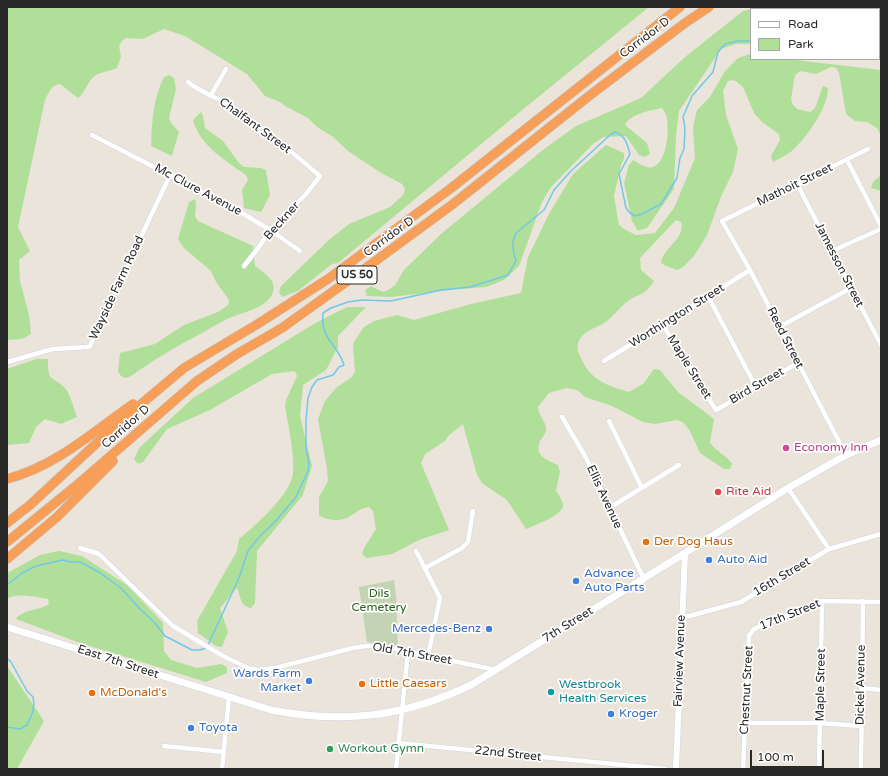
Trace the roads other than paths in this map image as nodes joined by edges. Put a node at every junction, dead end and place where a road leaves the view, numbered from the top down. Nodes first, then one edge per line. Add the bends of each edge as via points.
1 (680, 7) edge
2 (709, 7) edge
3 (226, 69) dead end
4 (188, 82) dead end
5 (211, 95) junction
6 (92, 135) dead end
7 (868, 150) dead end
8 (847, 160) junction
9 (170, 175) junction
10 (320, 176) joint
11 (798, 184) junction
12 (722, 221) joint
13 (881, 226) edge
14 (881, 229) edge
15 (270, 230) junction
16 (300, 251) dead end
17 (832, 251) junction
18 (244, 266) dead end
19 (750, 270) junction
20 (851, 288) junction
21 (708, 296) junction
22 (662, 325) junction
23 (779, 327) junction
24 (881, 345) edge
25 (604, 361) dead end
26 (7, 362) edge
27 (798, 362) junction
28 (184, 368) junction
29 (756, 387) junction
30 (716, 410) joint
31 (562, 417) dead end
32 (609, 421) dead end
33 (145, 426) junction
34 (881, 440) edge
35 (846, 455) junction
36 (679, 465) dead end
37 (7, 479) edge
38 (642, 488) junction
39 (788, 488) junction
40 (609, 508) junction
41 (473, 511) dead end
42 (7, 523) edge
43 (881, 534) edge
44 (7, 542) edge
45 (80, 548) dead end
46 (829, 549) junction
47 (416, 551) dead end
48 (685, 553) junction
49 (7, 559) edge
50 (425, 568) junction
51 (644, 579) junction
52 (822, 601) junction
53 (863, 601) junction
54 (881, 602) edge
55 (682, 618) junction
56 (7, 627) edge
57 (749, 636) joint
58 (408, 652) junction
59 (428, 656) junction
60 (496, 670) junction
61 (861, 688) junction
62 (881, 690) edge
63 (229, 697) junction
64 (402, 710) junction
65 (745, 723) junction
66 (820, 724) junction
67 (861, 726) junction
68 (398, 743) junction
69 (164, 746) dead end
70 (224, 752) junction
71 (222, 769) edge
72 (396, 769) edge
73 (665, 769) edge
74 (676, 769) edge
75 (743, 769) edge
76 (820, 769) edge
77 (861, 769) edge

1 - 28 highway, Corridor D / US 50 via 450,188 328,279
2 - 33 highway, Corridor D / US 50 via 589,96 447,209 282,328 197,381
3 - 5 street
4 - 5 street, Chalfant Street
5 - 10 street, Chalfant Street via 232,106
6 - 9 street, Mc Clure Avenue
7 - 8 street, Mathoit Street
8 - 11 street, Mathoit Street
8 - 13 street
9 - 15 street, Mc Clure Avenue
9 - 26 street, Wayside Farm Road via 90,346 53,349
10 - 15 street, Beckner
11 - 12 street, Mathoit Street
11 - 17 street, Jamesson Street
12 - 19 street, Reed Street
14 - 17 street
15 - 16 street, Mc Clure Avenue
15 - 18 street, Beckner
17 - 20 street, Jamesson Street
19 - 21 street, Worthington Street
19 - 23 street, Reed Street
20 - 23 street
20 - 24 street, Jamesson Street
21 - 22 street, Worthington Street
21 - 29 street
22 - 25 street, Worthington Street
22 - 30 street, Maple Street
23 - 27 street, Reed Street
27 - 29 street, Bird Street
27 - 35 street, Reed Street
28 - 37 highway via 72,449 30,472
28 - 42 highway, Corridor D / US 50
29 - 30 street, Bird Street
31 - 40 street, Ellis Avenue via 585,456
32 - 38 street
33 - 44 highway, Corridor D / US 50
33 - 49 highway via 57,517
34 - 35 main road, 7th Street
35 - 39 main road, 7th Street
36 - 38 street
38 - 40 street
39 - 46 street
39 - 48 main road, 7th Street
40 - 51 street, Ellis Avenue
41 - 50 street via 468,542 462,548
43 - 46 street, 16th Street
45 - 58 street, Old 7th Street via 99,554 173,626 238,664 258,670 275,668 367,646 381,646
46 - 55 street, 16th Street via 741,602
47 - 50 street
48 - 51 main road, 7th Street
48 - 55 street, Fairview Avenue
50 - 59 street via 440,598
51 - 60 main road, 7th Street
52 - 53 street, 17th Street
52 - 57 street, 17th Street via 782,616 753,630
52 - 66 street, Maple Street
53 - 54 street, 17th Street
53 - 61 street, Dickel Avenue
55 - 74 street, Fairview Avenue
56 - 63 main road, East 7th Street
57 - 65 street, Chestnut Street
58 - 59 street, Old 7th Street
58 - 64 street
59 - 60 street, Old 7th Street
60 - 64 main road, 7th Street via 457,691
61 - 62 street
61 - 67 street, Dickel Avenue
63 - 64 main road, 7th Street via 294,714 358,716
63 - 70 street
64 - 68 street
65 - 66 street
65 - 75 street, Chestnut Street
66 - 67 street
66 - 76 street, Maple Street
67 - 77 street, Dickel Avenue
68 - 72 street
68 - 73 street, 22nd Street
69 - 70 street
70 - 71 street

